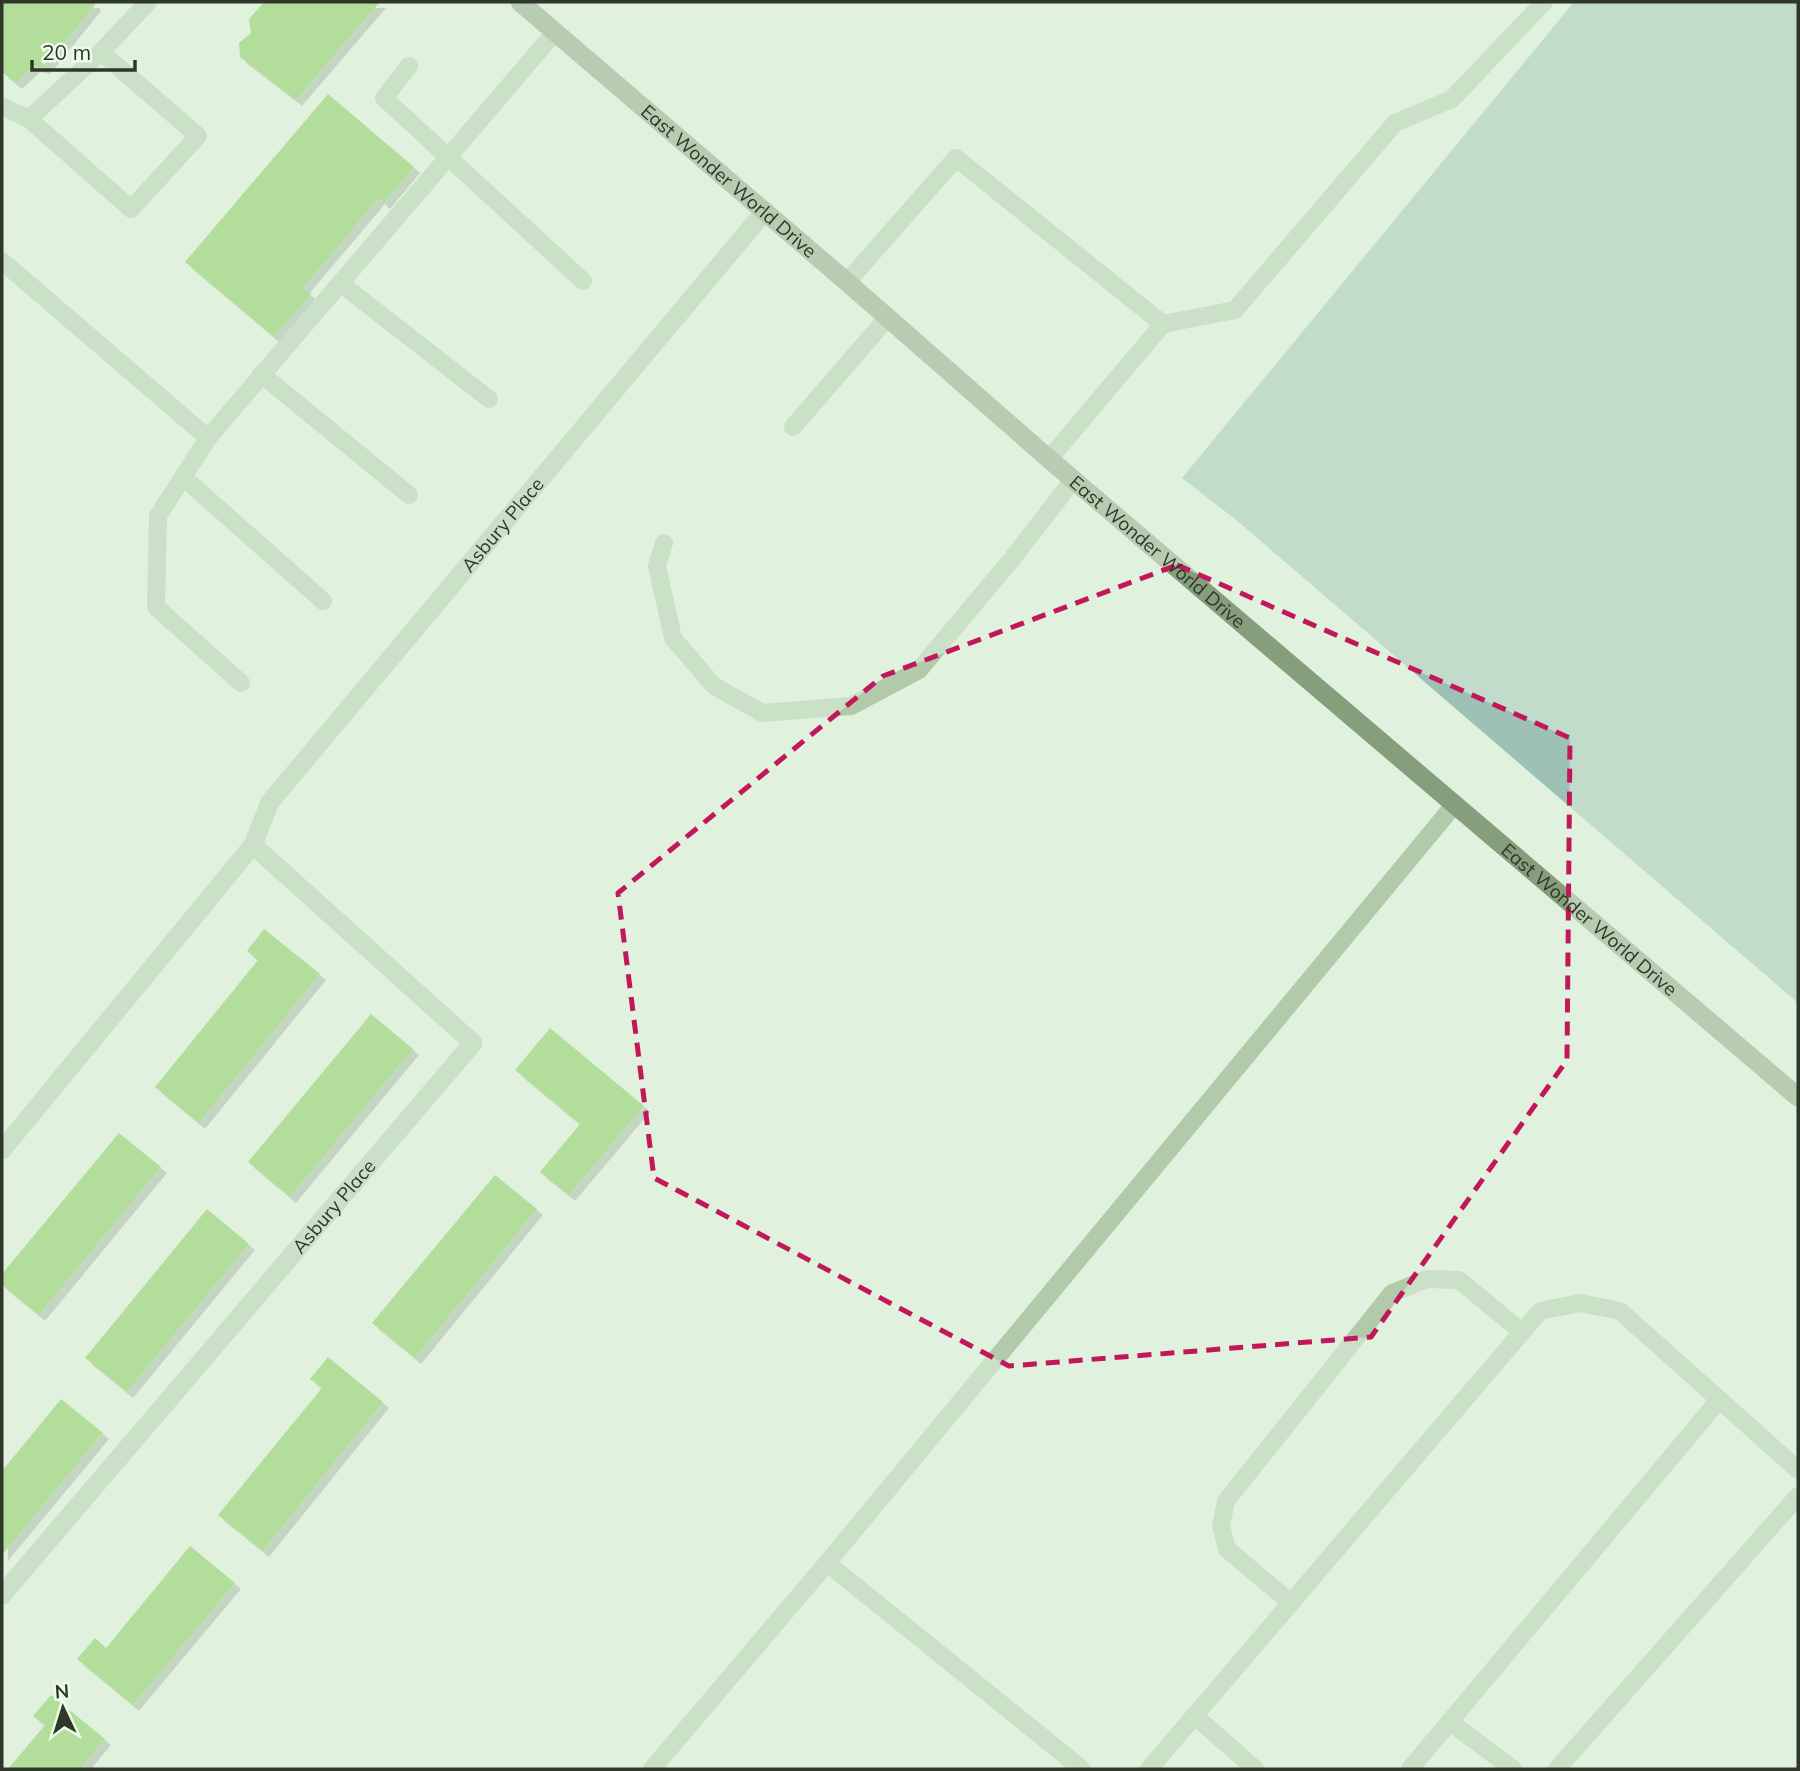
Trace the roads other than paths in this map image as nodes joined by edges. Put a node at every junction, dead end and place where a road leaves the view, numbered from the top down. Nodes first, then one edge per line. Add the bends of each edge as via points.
1 (148, 2) edge
2 (520, 2) edge
3 (1544, 2) edge
4 (555, 32) junction
5 (101, 51) junction
6 (409, 66) dead end
7 (2, 106) edge
8 (29, 118) junction
9 (448, 156) junction
10 (765, 211) junction
11 (2, 261) edge
12 (583, 281) dead end
13 (847, 282) junction
14 (340, 283) junction
15 (888, 317) junction
16 (1163, 324) junction
17 (261, 374) junction
18 (489, 399) dead end
19 (793, 427) dead end
20 (208, 438) junction
21 (1049, 459) junction
22 (183, 477) junction
23 (1073, 480) junction
24 (409, 495) dead end
25 (664, 543) dead end
26 (323, 601) dead end
27 (241, 682) dead end
28 (1455, 804) junction
29 (253, 845) junction
30 (1798, 1097) edge
31 (2, 1150) edge
32 (1522, 1332) junction
33 (1719, 1400) junction
34 (1798, 1471) edge
35 (1798, 1496) edge
36 (827, 1563) junction
37 (2, 1595) edge
38 (1291, 1603) junction
39 (1195, 1716) junction
40 (1450, 1722) junction
41 (652, 1769) edge
42 (1082, 1769) edge
43 (1149, 1769) edge
44 (1255, 1769) edge
45 (1410, 1769) edge
46 (1513, 1769) edge
47 (1558, 1769) edge

1 - 5 lane
2 - 4 main road, East Wonder World Drive
3 - 16 lane via 1452,99 1395,123 1235,310
4 - 9 lane
4 - 10 main road, East Wonder World Drive
5 - 8 lane
5 - 8 lane via 198,136 131,209
6 - 9 lane via 384,98
7 - 8 lane
9 - 12 lane
9 - 14 lane
10 - 13 main road, East Wonder World Drive
10 - 29 street, Asbury Place via 270,802
11 - 20 lane
13 - 15 main road, East Wonder World Drive
13 - 16 lane via 956,158
14 - 17 lane
14 - 18 lane
15 - 19 lane
15 - 21 main road, East Wonder World Drive
16 - 21 lane
17 - 20 lane
17 - 24 lane
20 - 22 lane
21 - 23 main road, East Wonder World Drive
22 - 26 lane
22 - 27 lane via 158,516 156,607
23 - 25 lane via 919,670 851,706 762,713 714,686 673,638 657,566
23 - 28 main road, East Wonder World Drive
28 - 30 main road, East Wonder World Drive
28 - 36 lane
29 - 31 street, Asbury Place
29 - 37 street, Asbury Place via 473,1043
32 - 33 lane via 1540,1311 1580,1303 1620,1311
32 - 38 lane
32 - 38 lane via 1460,1279 1427,1279 1392,1293 1226,1501 1221,1526 1227,1549
33 - 34 lane
33 - 40 lane
35 - 47 lane
36 - 41 lane
36 - 42 lane
38 - 39 lane
39 - 43 lane
39 - 44 lane
40 - 45 lane
40 - 46 lane

